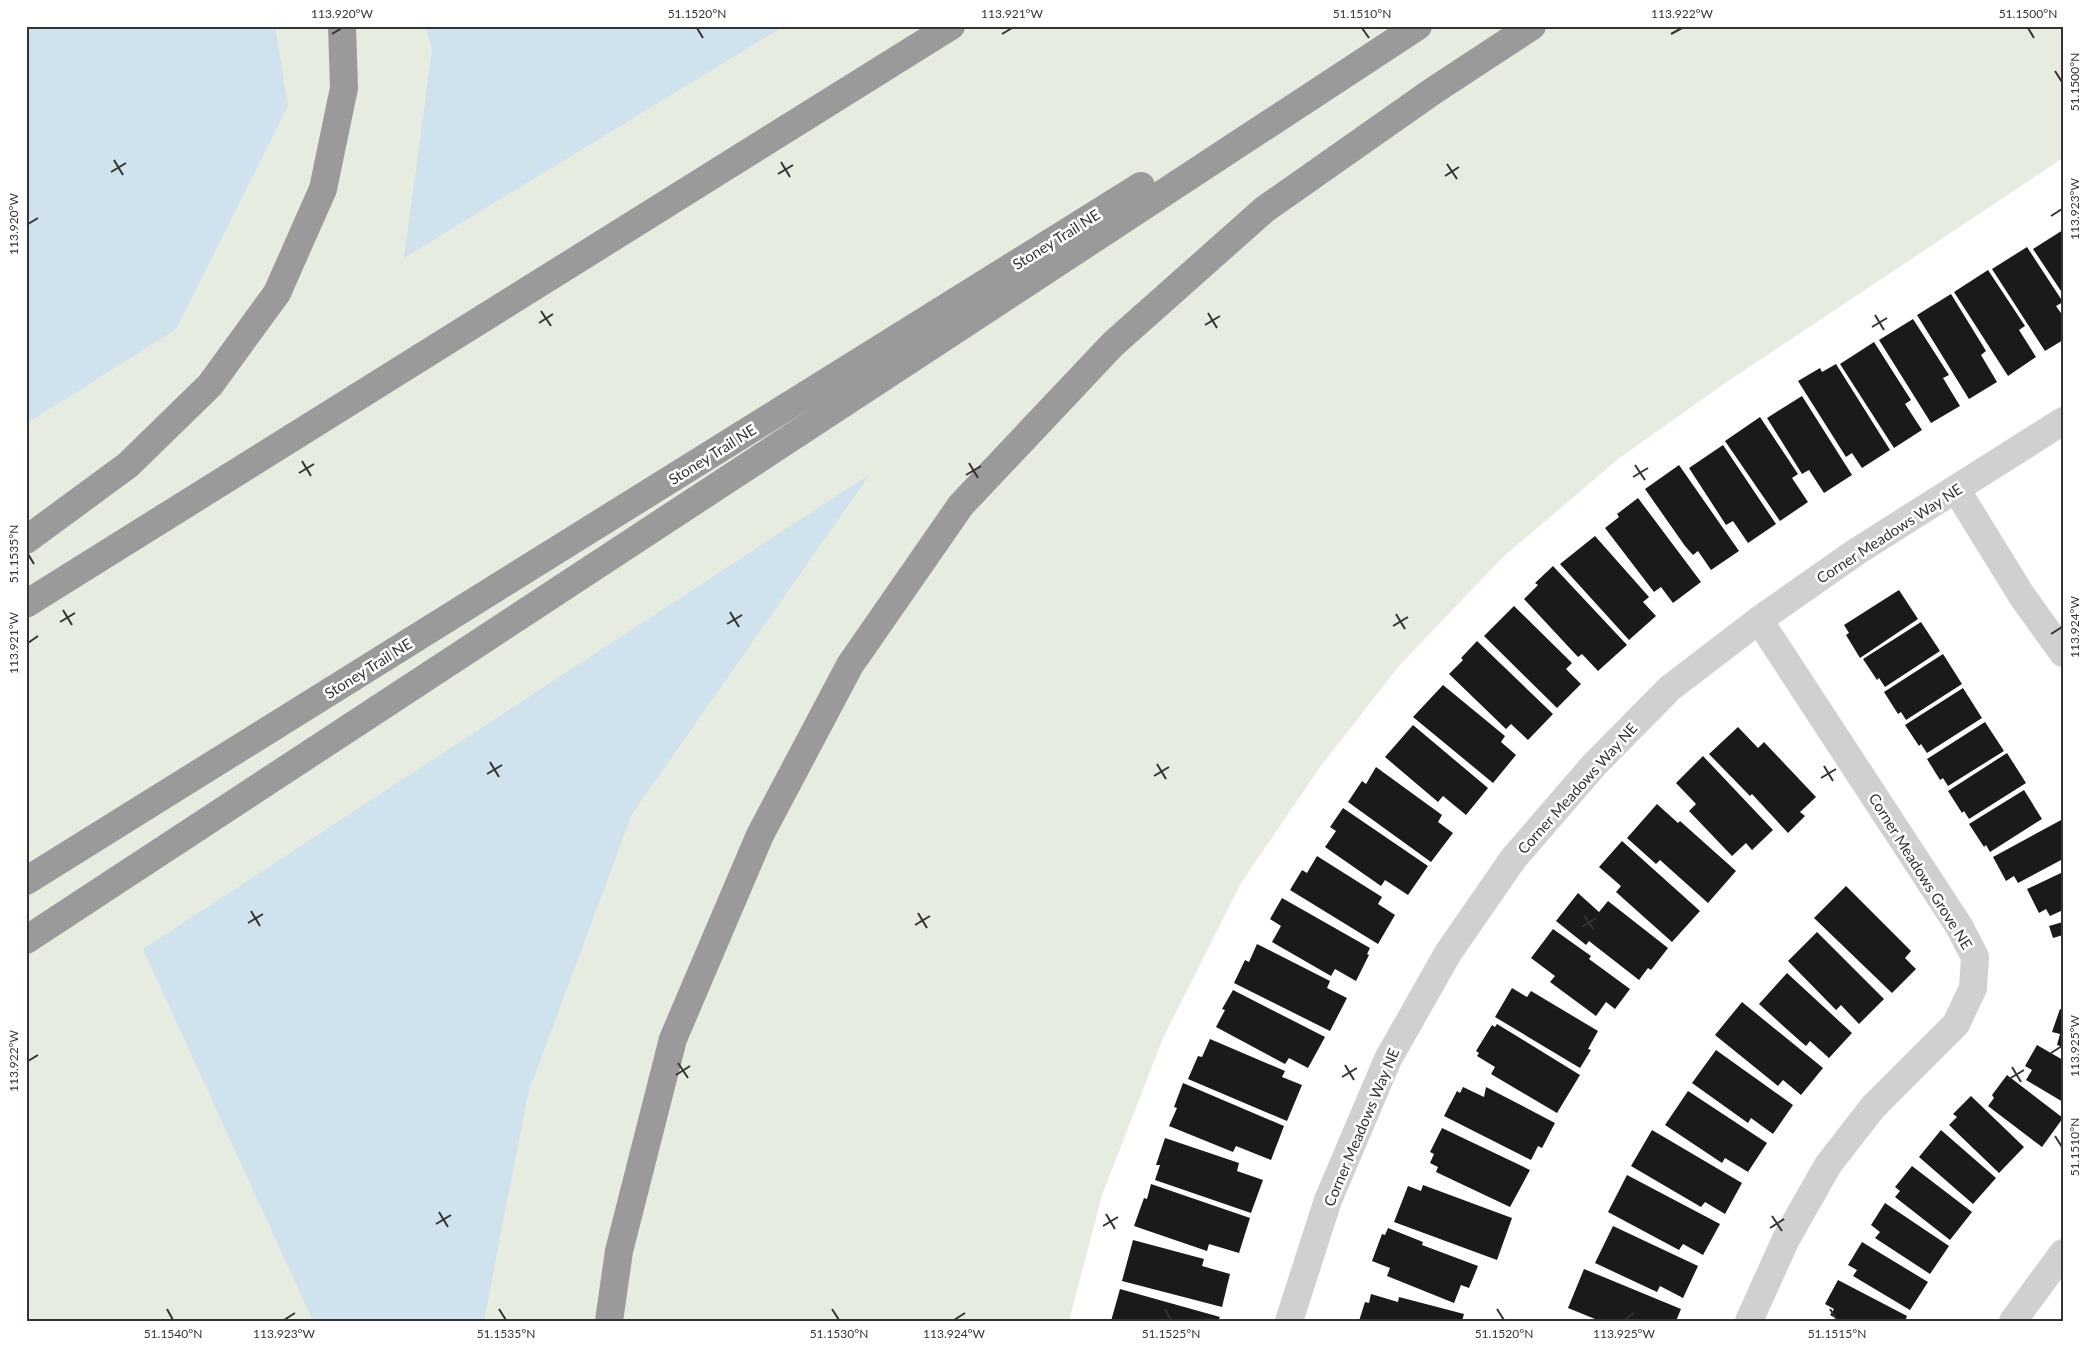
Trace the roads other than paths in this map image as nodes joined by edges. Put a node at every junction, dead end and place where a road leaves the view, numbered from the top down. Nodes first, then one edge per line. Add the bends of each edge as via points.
1 (342, 26) edge
2 (951, 26) edge
3 (1398, 26) edge
4 (1418, 26) edge
5 (1532, 26) edge
6 (2063, 422) edge
7 (1956, 489) junction
8 (26, 540) edge
9 (26, 604) edge
10 (1759, 620) junction
11 (2063, 653) edge
12 (26, 881) edge
13 (26, 940) edge
14 (2063, 1253) edge
15 (609, 1321) edge
16 (1289, 1321) edge
17 (1749, 1321) edge
18 (2013, 1321) edge

1 - 8 highway via 344,88 323,189 277,293 210,384 162,432 128,465
2 - 9 highway
3 - 12 highway, Stoney Trail NE
4 - 13 highway
5 - 15 highway via 1265,209 1113,344 961,505 850,666 760,835 673,1039 619,1251
6 - 7 street, Corner Meadows Way NE
7 - 10 street, Corner Meadows Way NE via 1856,552
7 - 11 street via 2022,596
10 - 16 street, Corner Meadows Way NE via 1670,688 1594,765 1513,859 1448,953 1384,1068 1328,1200
10 - 17 street, Corner Meadows Grove NE via 1959,926 1975,958 1973,988 1956,1024 1872,1107 1828,1165 1786,1239
14 - 18 street

